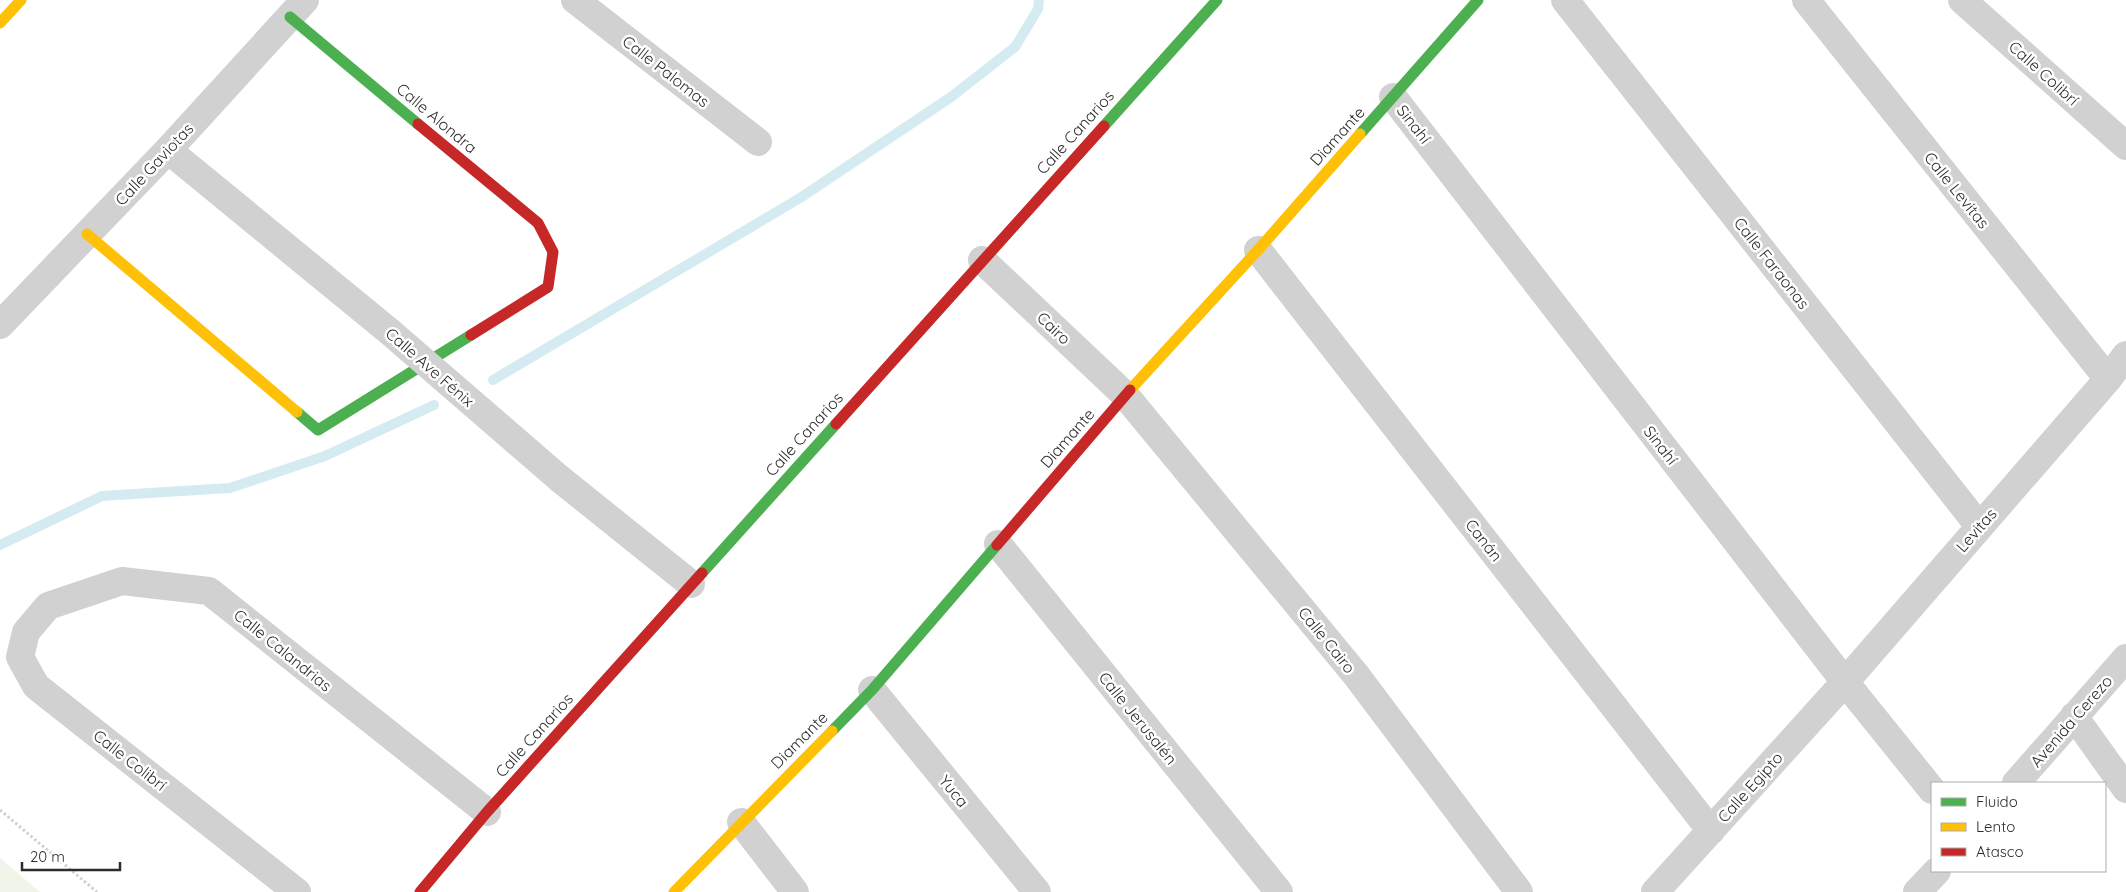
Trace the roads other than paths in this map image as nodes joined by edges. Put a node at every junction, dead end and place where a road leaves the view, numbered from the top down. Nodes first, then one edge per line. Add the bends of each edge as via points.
1 (21, 0) edge
2 (575, 0) edge
3 (1216, 0) edge
4 (1478, 0) edge
5 (1565, 0) edge
6 (1806, 0) edge
7 (1962, 0) edge
8 (297, 9) edge
9 (0, 23) edge
10 (1393, 97) junction
11 (758, 142) dead end
12 (2126, 146) edge
13 (168, 150) junction
14 (87, 234) junction
15 (1258, 250) junction
16 (982, 260) junction
17 (0, 325) edge
18 (2126, 355) edge
19 (2108, 379) junction
20 (1125, 395) junction
21 (1979, 526) junction
22 (998, 544) junction
23 (692, 584) junction
24 (48, 606) joint
25 (2126, 658) edge
26 (1845, 682) junction
27 (872, 690) junction
28 (2074, 716) junction
29 (2017, 782) edge
30 (1931, 789) edge
31 (2126, 790) edge
32 (487, 812) junction
33 (741, 822) junction
34 (1711, 831) junction
35 (1937, 872) edge
36 (298, 892) edge
37 (420, 892) edge
38 (674, 892) edge
39 (795, 892) edge
40 (1037, 892) edge
41 (1279, 892) edge
42 (1519, 892) edge
43 (1655, 892) edge
44 (1918, 892) edge

1 - 9 street
2 - 11 street, Calle Palomas
3 - 16 street, Calle Canarios
4 - 10 street, Diamante
5 - 21 street, Calle Faraonas
6 - 19 street, Calle Levitas
7 - 12 street, Calle Colibrí
8 - 13 street, Calle Gaviotas
8 - 14 street, Calle Alondra via 538,223 553,252 548,287 318,430
10 - 15 street, Diamante
10 - 26 street, Sinahí
13 - 14 street, Calle Gaviotas
13 - 23 street, Calle Ave Fénix, bridge via 390,332 560,479
14 - 17 street, Calle Gaviotas
15 - 20 street, Diamante
15 - 34 street, Canán
16 - 20 street, Cairo
16 - 23 street, Calle Canarios
18 - 19 street, Levitas
19 - 21 street, Levitas
20 - 22 street, Diamante
20 - 42 street, Calle Cairo via 1356,676
21 - 26 street, Levitas
22 - 27 street, Diamante
22 - 41 street, Calle Jerusalén
23 - 32 street, Calle Canarios
24 - 32 street, Calle Calandrias via 122,581 209,591
24 - 36 street, Calle Colibrí via 26,632 20,657 36,686
25 - 28 street, Avenida Cerezo
26 - 30 street, Sinahí
26 - 34 street, Calle Egipto
27 - 33 street, Diamante
27 - 40 street, Yuca
28 - 29 street, Avenida Cerezo
28 - 31 street
32 - 37 street, Calle Canarios
33 - 38 street, Diamante
33 - 39 street
34 - 43 street, Calle Egipto
35 - 44 street

